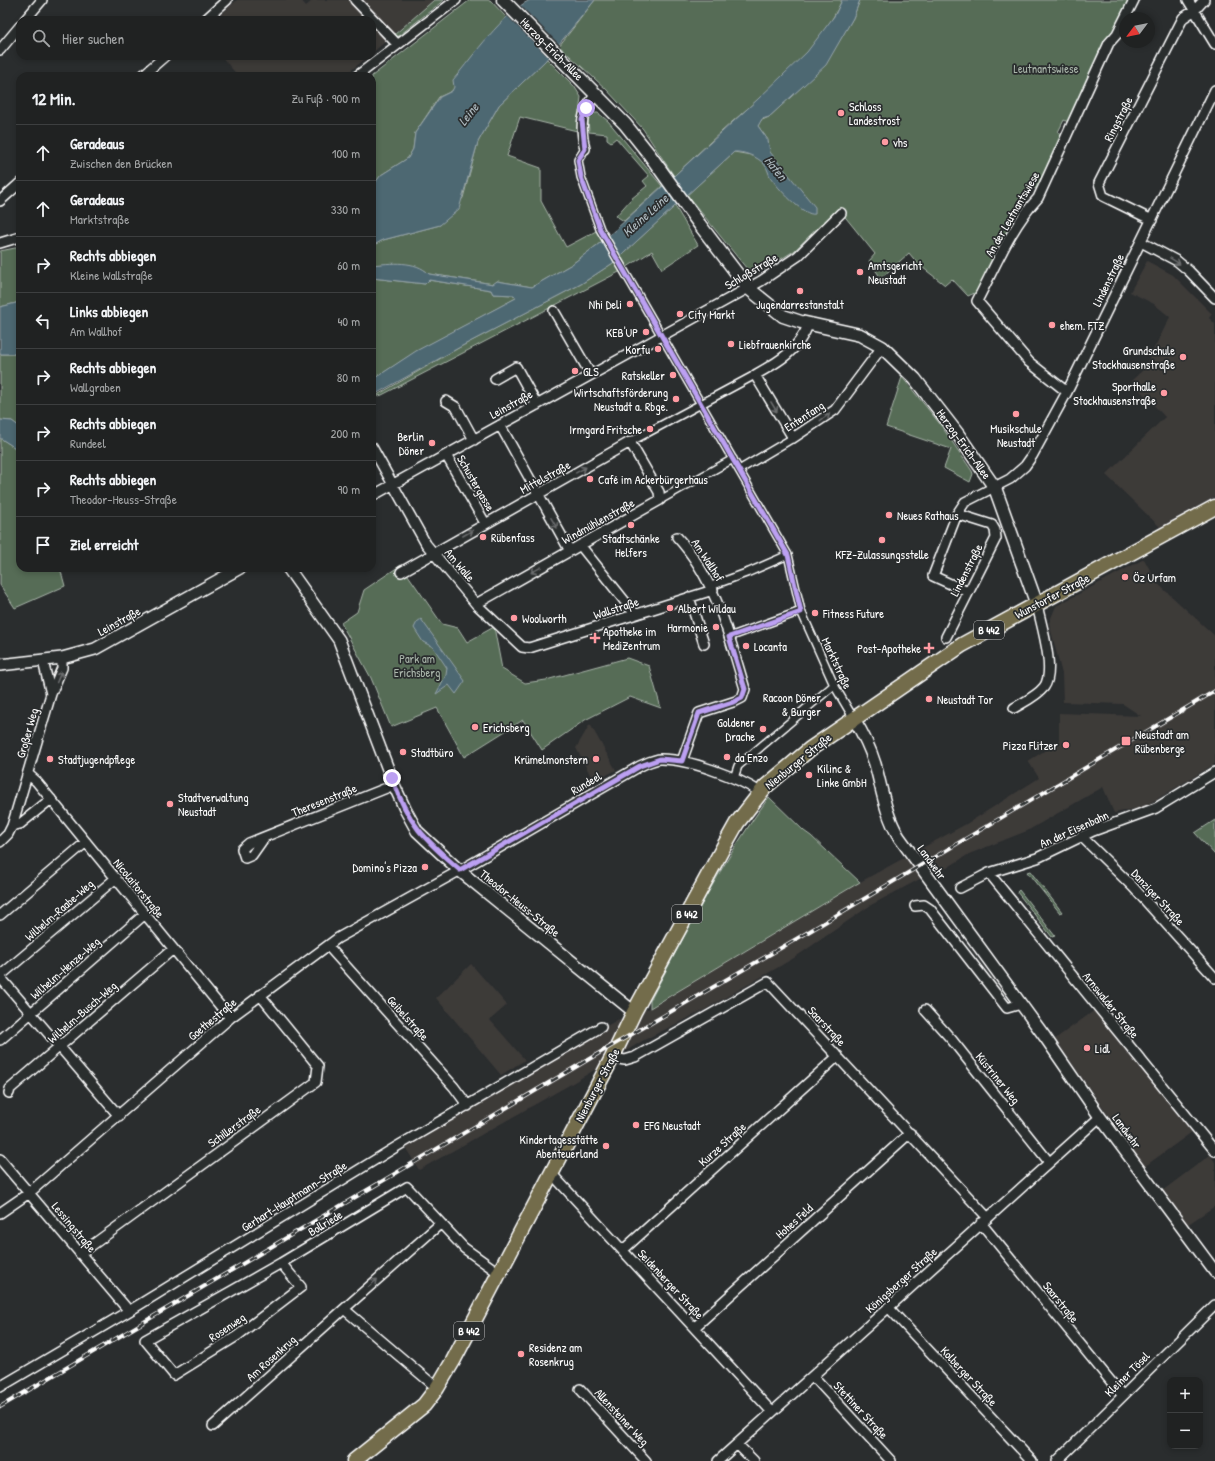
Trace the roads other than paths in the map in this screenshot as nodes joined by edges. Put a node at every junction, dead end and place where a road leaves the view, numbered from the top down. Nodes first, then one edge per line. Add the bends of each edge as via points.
1 (42, 0) edge
2 (227, 0) edge
3 (355, 0) edge
4 (456, 0) edge
5 (1134, 0) edge
6 (1188, 0) edge
7 (1204, 0) edge
8 (505, 2) edge
9 (1195, 10) junction
10 (28, 16) edge
11 (209, 16) edge
12 (370, 16) edge
13 (376, 22) edge
14 (16, 31) edge
15 (397, 44) junction
16 (1215, 44) edge
17 (0, 50) edge
18 (160, 60) edge
19 (147, 72) edge
20 (361, 72) edge
21 (1215, 90) edge
22 (597, 94) junction
23 (585, 149) joint
24 (16, 187) edge
25 (0, 201) edge
26 (841, 213) dead end
27 (1152, 220) junction
28 (16, 238) edge
29 (2, 240) edge
30 (1141, 242) junction
31 (748, 288) junction
32 (1215, 298) edge
33 (554, 311) dead end
34 (809, 323) junction
35 (662, 336) junction
36 (882, 347) junction
37 (591, 375) junction
38 (755, 375) junction
39 (495, 379) dead end
40 (1067, 392) junction
41 (446, 401) dead end
42 (701, 404) junction
43 (537, 405) junction
44 (500, 425) junction
45 (792, 438) junction
46 (474, 440) junction
47 (630, 442) junction
48 (376, 455) edge
49 (446, 455) junction
50 (733, 459) junction
51 (739, 470) junction
52 (392, 485) junction
53 (994, 488) junction
54 (376, 494) edge
55 (538, 495) junction
56 (660, 500) junction
57 (1215, 507) edge
58 (957, 514) junction
59 (485, 523) junction
60 (677, 537) dead end
61 (580, 545) junction
62 (570, 551) junction
63 (434, 553) junction
64 (788, 555) junction
65 (233, 572) edge
66 (291, 572) edge
67 (401, 572) dead end
68 (712, 588) junction
69 (968, 592) junction
70 (689, 597) junction
71 (476, 604) junction
72 (1037, 605) junction
73 (801, 612) junction
74 (635, 614) junction
75 (729, 637) junction
76 (946, 637) dead end
77 (704, 644) dead end
78 (526, 648) joint
79 (62, 658) junction
80 (43, 660) junction
81 (0, 666) edge
82 (834, 685) junction
83 (51, 694) junction
84 (1014, 708) dead end
85 (854, 719) junction
86 (682, 761) junction
87 (1215, 772) edge
88 (28, 774) junction
89 (734, 778) junction
90 (394, 785) junction
91 (760, 792) junction
92 (50, 799) junction
93 (12, 826) junction
94 (1081, 836) junction
95 (264, 838) dead end
96 (0, 842) edge
97 (86, 842) junction
98 (460, 870) junction
99 (989, 872) junction
100 (116, 878) junction
101 (960, 888) dead end
102 (915, 906) dead end
103 (145, 914) junction
104 (0, 915) edge
105 (328, 946) junction
106 (173, 949) junction
107 (0, 976) edge
108 (1215, 978) edge
109 (260, 995) junction
110 (1021, 1004) junction
111 (925, 1010) dead end
112 (634, 1012) junction
113 (32, 1013) junction
114 (230, 1018) junction
115 (601, 1027) dead end
116 (0, 1040) edge
117 (61, 1046) junction
118 (838, 1056) junction
119 (612, 1058) junction
120 (9, 1093) dead end
121 (468, 1106) junction
122 (120, 1116) junction
123 (1100, 1117) junction
124 (910, 1133) junction
125 (1215, 1151) edge
126 (0, 1159) edge
127 (1049, 1162) junction
128 (551, 1173) junction
129 (29, 1193) junction
130 (0, 1212) edge
131 (984, 1221) junction
132 (440, 1224) junction
133 (622, 1250) junction
134 (80, 1254) junction
135 (281, 1263) junction
136 (1215, 1272) edge
137 (499, 1273) junction
138 (1215, 1305) edge
139 (888, 1307) junction
140 (344, 1309) junction
141 (129, 1312) junction
142 (695, 1327) junction
143 (145, 1340) joint
144 (813, 1376) junction
145 (0, 1387) edge
146 (437, 1388) junction
147 (580, 1389) dead end
148 (1122, 1395) junction
149 (772, 1412) junction
150 (213, 1426) dead end
151 (737, 1444) junction
152 (354, 1461) edge
153 (646, 1461) edge
154 (718, 1461) edge
155 (754, 1461) edge
156 (891, 1461) edge
157 (1032, 1461) edge
158 (1057, 1461) edge

1 - 10 street
2 - 11 street
3 - 12 street
4 - 15 street
5 - 40 street, An der Leutnantswiese via 1117,34 1109,43 1038,198 1017,226 977,301 1029,362
6 - 9 street
7 - 9 street, Ringstraße
8 - 22 main road, Herzog-Erich-Allee
9 - 16 street
9 - 27 street, Ringstraße via 1183,18 1099,183 1103,196
13 - 15 street
14 - 17 street
15 - 20 street
18 - 19 street
21 - 27 street, Lindenstraße
22 - 23 street via 590,100 583,113
22 - 31 main road, Herzog-Erich-Allee via 625,124
23 - 35 street, Marktstraße via 578,160 581,177 603,235
24 - 25 street
26 - 31 street, Schloßstraße via 798,256
27 - 30 street, Lindenstraße
28 - 29 street
30 -> 32 street via 1177,261
30 - 40 street, Lindenstraße
31 - 34 main road, Herzog-Erich-Allee via 783,316
31 - 35 street, Schloßstraße
33 - 37 street
34 - 36 main road, Herzog-Erich-Allee via 860,335
34 - 38 street via 803,337 792,351
35 - 37 street, Leinstraße
35 - 42 street, Marktstraße
45 -> 36 street, Entenfang via 835,410
36 - 53 main road, Herzog-Erich-Allee via 915,379 953,428
37 - 43 street, Leinstraße
38 - 42 street, Mittelstraße
38 -> 45 street
39 - 43 street via 516,367
40 - 53 street, Lindenstraße via 1029,461 1017,474
41 - 46 street via 456,407
42 - 47 street, Mittelstraße
42 - 50 street, Marktstraße
43 - 44 street, Leinstraße
44 - 46 street, Leinstraße
44 - 55 street
45 - 51 street, Entenfang
46 - 49 street, Leinstraße
55 -> 47 street, Mittelstraße
47 - 56 street via 659,492
48 - 52 street, Am Walle
49 - 52 street, Leinstraße
49 - 59 street, Schustergasse
50 - 51 street, Marktstraße
50 - 56 street, Windmühlenstraße
51 - 64 street, Marktstraße
52 - 54 street, Leinstraße
52 - 63 street, Am Walle via 426,544
53 - 58 street, Lindenstraße via 965,502
53 - 72 main road, Herzog-Erich-Allee via 1020,552
55 - 59 street, Mittelstraße
55 -> 62 street
56 - 61 street, Windmühlenstraße
57 - 72 main road, Wunstorfer Straße / B 442
58 - 69 street via 933,576
58 - 69 street, Lindenstraße via 992,525 995,530 996,538
63 -> 59 street, Mittelstraße
60 - 68 street, Am Wallhof via 691,552
61 - 62 street, Windmühlenstraße
61 - 74 street
62 -> 71 street, Windmühlenstraße
63 - 67 street, Mittelstraße
63 - 71 street, Am Walle
64 - 68 street, Wallstraße
64 - 73 street, Marktstraße
65 - 79 street, Leinstraße via 102,646
66 - 90 street, Theodor-Heuss-Straße via 339,640
68 - 70 street, Wallstraße
68 - 75 street, Am Wallhof
69 - 76 street, Lindenstraße
70 - 74 street, Wallstraße
70 - 77 street
71 - 78 street, Am Walle
72 - 84 street via 1049,676 1040,691
72 - 85 main road, Wunstorfer Straße / B 442 via 962,645
73 - 75 street
73 - 82 street, Marktstraße
74 - 78 street, Wallstraße
75 - 86 street, Am Wallhof via 745,689 742,698 699,713
79 - 80 street, Leinstraße
83 -> 79 street, Großer Weg via 62,668
80 - 81 street, Leinstraße
80 - 83 street, Großer Weg
82 - 85 street, Marktstraße
82 - 89 street via 738,766
83 - 88 street, Großer Weg
85 - 91 main road, Nienburger Straße / B 442 via 810,749
85 - 110 street, Landwehr via 874,763 884,803 895,830
86 - 89 street, Rundeel
86 - 98 street, Rundeel via 660,759 640,766
87 - 94 street, An der Eisenbahn via 1156,808
88 - 92 street, Nicolaitorstraße
88 - 93 street, Großer Weg
89 - 91 street, Rundeel
90 - 95 street, Theresenstraße
90 - 98 street, Theodor-Heuss-Straße via 417,830
91 - 112 main road, Nienburger Straße / B 442 via 737,823
92 - 93 street, Großer Weg via 20,824
92 - 97 street, Nicolaitorstraße
93 - 96 street, Großer Weg
94 - 99 street, An der Eisenbahn via 1037,858
94 - 108 street, Danziger Straße via 1133,887
97 - 100 street, Nicolaitorstraße
97 - 104 street
98 - 105 street, Goethestraße
98 - 112 street, Theodor-Heuss-Straße
99 - 101 street, An der Eisenbahn
99 - 125 street, Arnswalder Straße
100 - 103 street, Nicolaitorstraße
100 - 107 street, Wilhelm-Raabe-Weg
102 - 110 street via 924,905 930,909 1007,1008
103 - 106 street, Nicolaitorstraße
103 - 113 street, Wilhelm-Henze-Weg
105 - 109 street, Goethestraße
105 - 121 street, Geibelstraße
106 - 114 street, Nicolaitorstraße
106 - 117 street, Wilhelm-Busch-Weg
107 - 113 street
109 - 114 street, Goethestraße
109 - 134 street, Schillerstraße via 318,1066 316,1082
110 - 123 street, Landwehr
111 - 127 street, Küstriner Weg
112 - 119 main road, Nienburger Straße / B 442
113 - 116 street, Wilhelm-Henze-Weg
113 - 117 street
114 - 122 street, Goethestraße
115 - 121 street, Gerhart-Hauptmann-Straße
117 - 120 street, Wilhelm-Busch-Weg via 10,1089
117 - 122 street
118 - 119 street, Saarstraße via 768,982 635,1057 625,1060
118 - 124 street, Saarstraße
118 - 133 street, Kurze Straße
119 - 128 main road, Nienburger Straße / B 442
121 - 141 street, Gerhart-Hauptmann-Straße via 396,1147
122 - 129 street, Goethestraße
123 - 127 street, Königsberger Straße
123 - 136 street, Landwehr
124 - 131 street, Saarstraße
124 - 142 street, Hohes Feld
126 - 129 street, Lessingstraße
127 - 131 street, Königsberger Straße
128 - 133 street, Seidenberger Straße
128 - 137 main road, Nienburger Straße / B 442
129 - 130 street, Goethestraße
129 - 134 street, Lessingstraße
131 - 139 street, Königsberger Straße
131 - 148 street, Saarstraße
132 - 135 street, Bollriede via 407,1187
132 - 137 street, Bollriede via 464,1248
140 -> 132 street, Am Rosenkrug
133 - 142 street, Seidenberger Straße
134 - 141 street, Lessingstraße
135 - 143 street, Bollriede
135 - 143 street, Rosenweg via 301,1287 237,1336 174,1375
137 - 146 main road, Nienburger Straße / B 442
138 - 148 street, Kleiner Tösel
139 - 144 street, Königsberger Straße
139 - 157 street, Kolberger Straße
140 - 146 street
140 - 150 street, Am Rosenkrug
141 - 145 street, Gerhart-Hauptmann-Straße
142 - 149 street, Seidenberger Straße
144 - 149 street, Königsberger Straße
144 - 156 street, Stettiner Straße
146 - 152 main road, Nienburger Straße / B 442 via 424,1405
147 - 153 street, Allensteiner Weg
148 - 158 street, Kleiner Tösel
149 - 151 street, Königsberger Straße
151 - 154 street, Königsberger Straße
151 - 155 street

